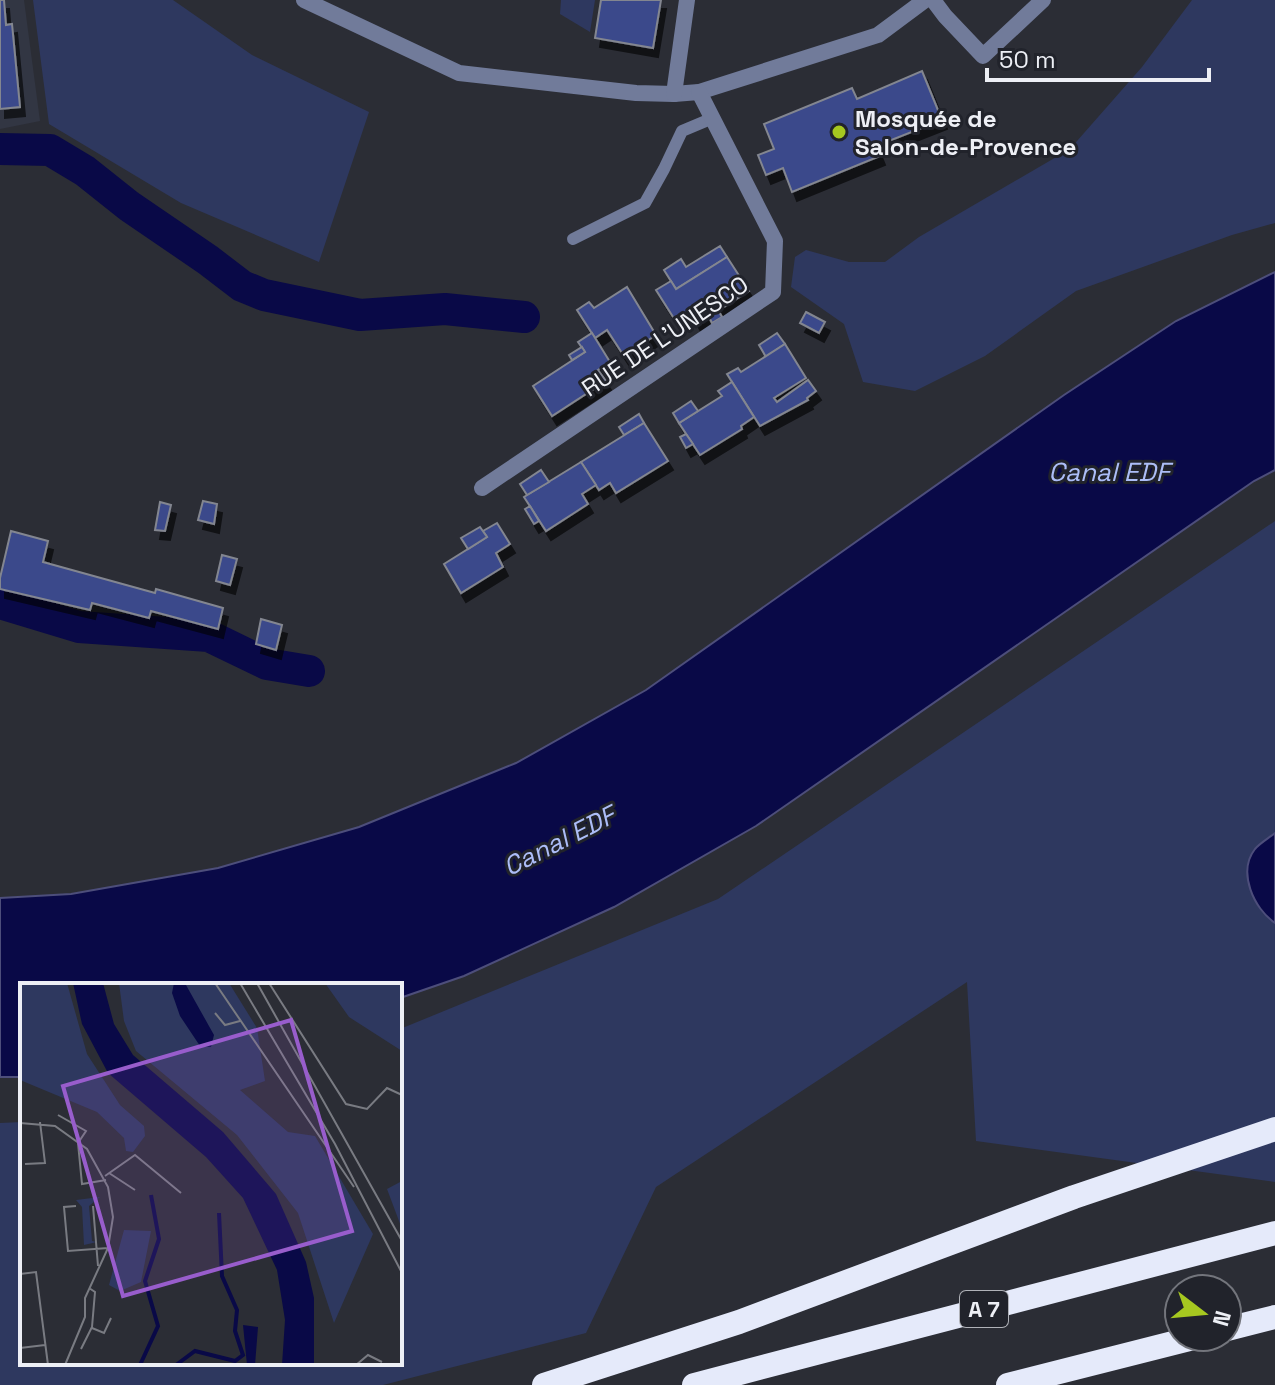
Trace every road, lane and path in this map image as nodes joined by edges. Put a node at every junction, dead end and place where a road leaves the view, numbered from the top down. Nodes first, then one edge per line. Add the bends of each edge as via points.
1 (304, 0) edge
2 (687, 0) edge
3 (925, 0) edge
4 (933, 0) edge
5 (1043, 0) edge
6 (699, 92) junction
7 (674, 94) junction
8 (713, 118) junction
9 (573, 239) dead end
10 (482, 488) dead end
11 (1275, 1129) edge
12 (1275, 1233) edge
13 (1275, 1317) edge
14 (1243, 1325) edge
15 (1163, 1346) edge
16 (544, 1385) edge
17 (694, 1385) edge
18 (1008, 1385) edge

1 - 7 street via 459,73
2 - 7 street
3 - 6 street via 878,35
4 - 5 street via 983,56
6 - 7 street
6 - 8 street, RUE DE L'UNESCO
8 - 9 lane via 682,131 645,203
8 - 10 street, RUE DE L'UNESCO via 775,241 773,292
11 - 16 highway via 1074,1197 739,1322
12 - 17 highway, A 7
13 - 14 highway
15 - 18 highway

